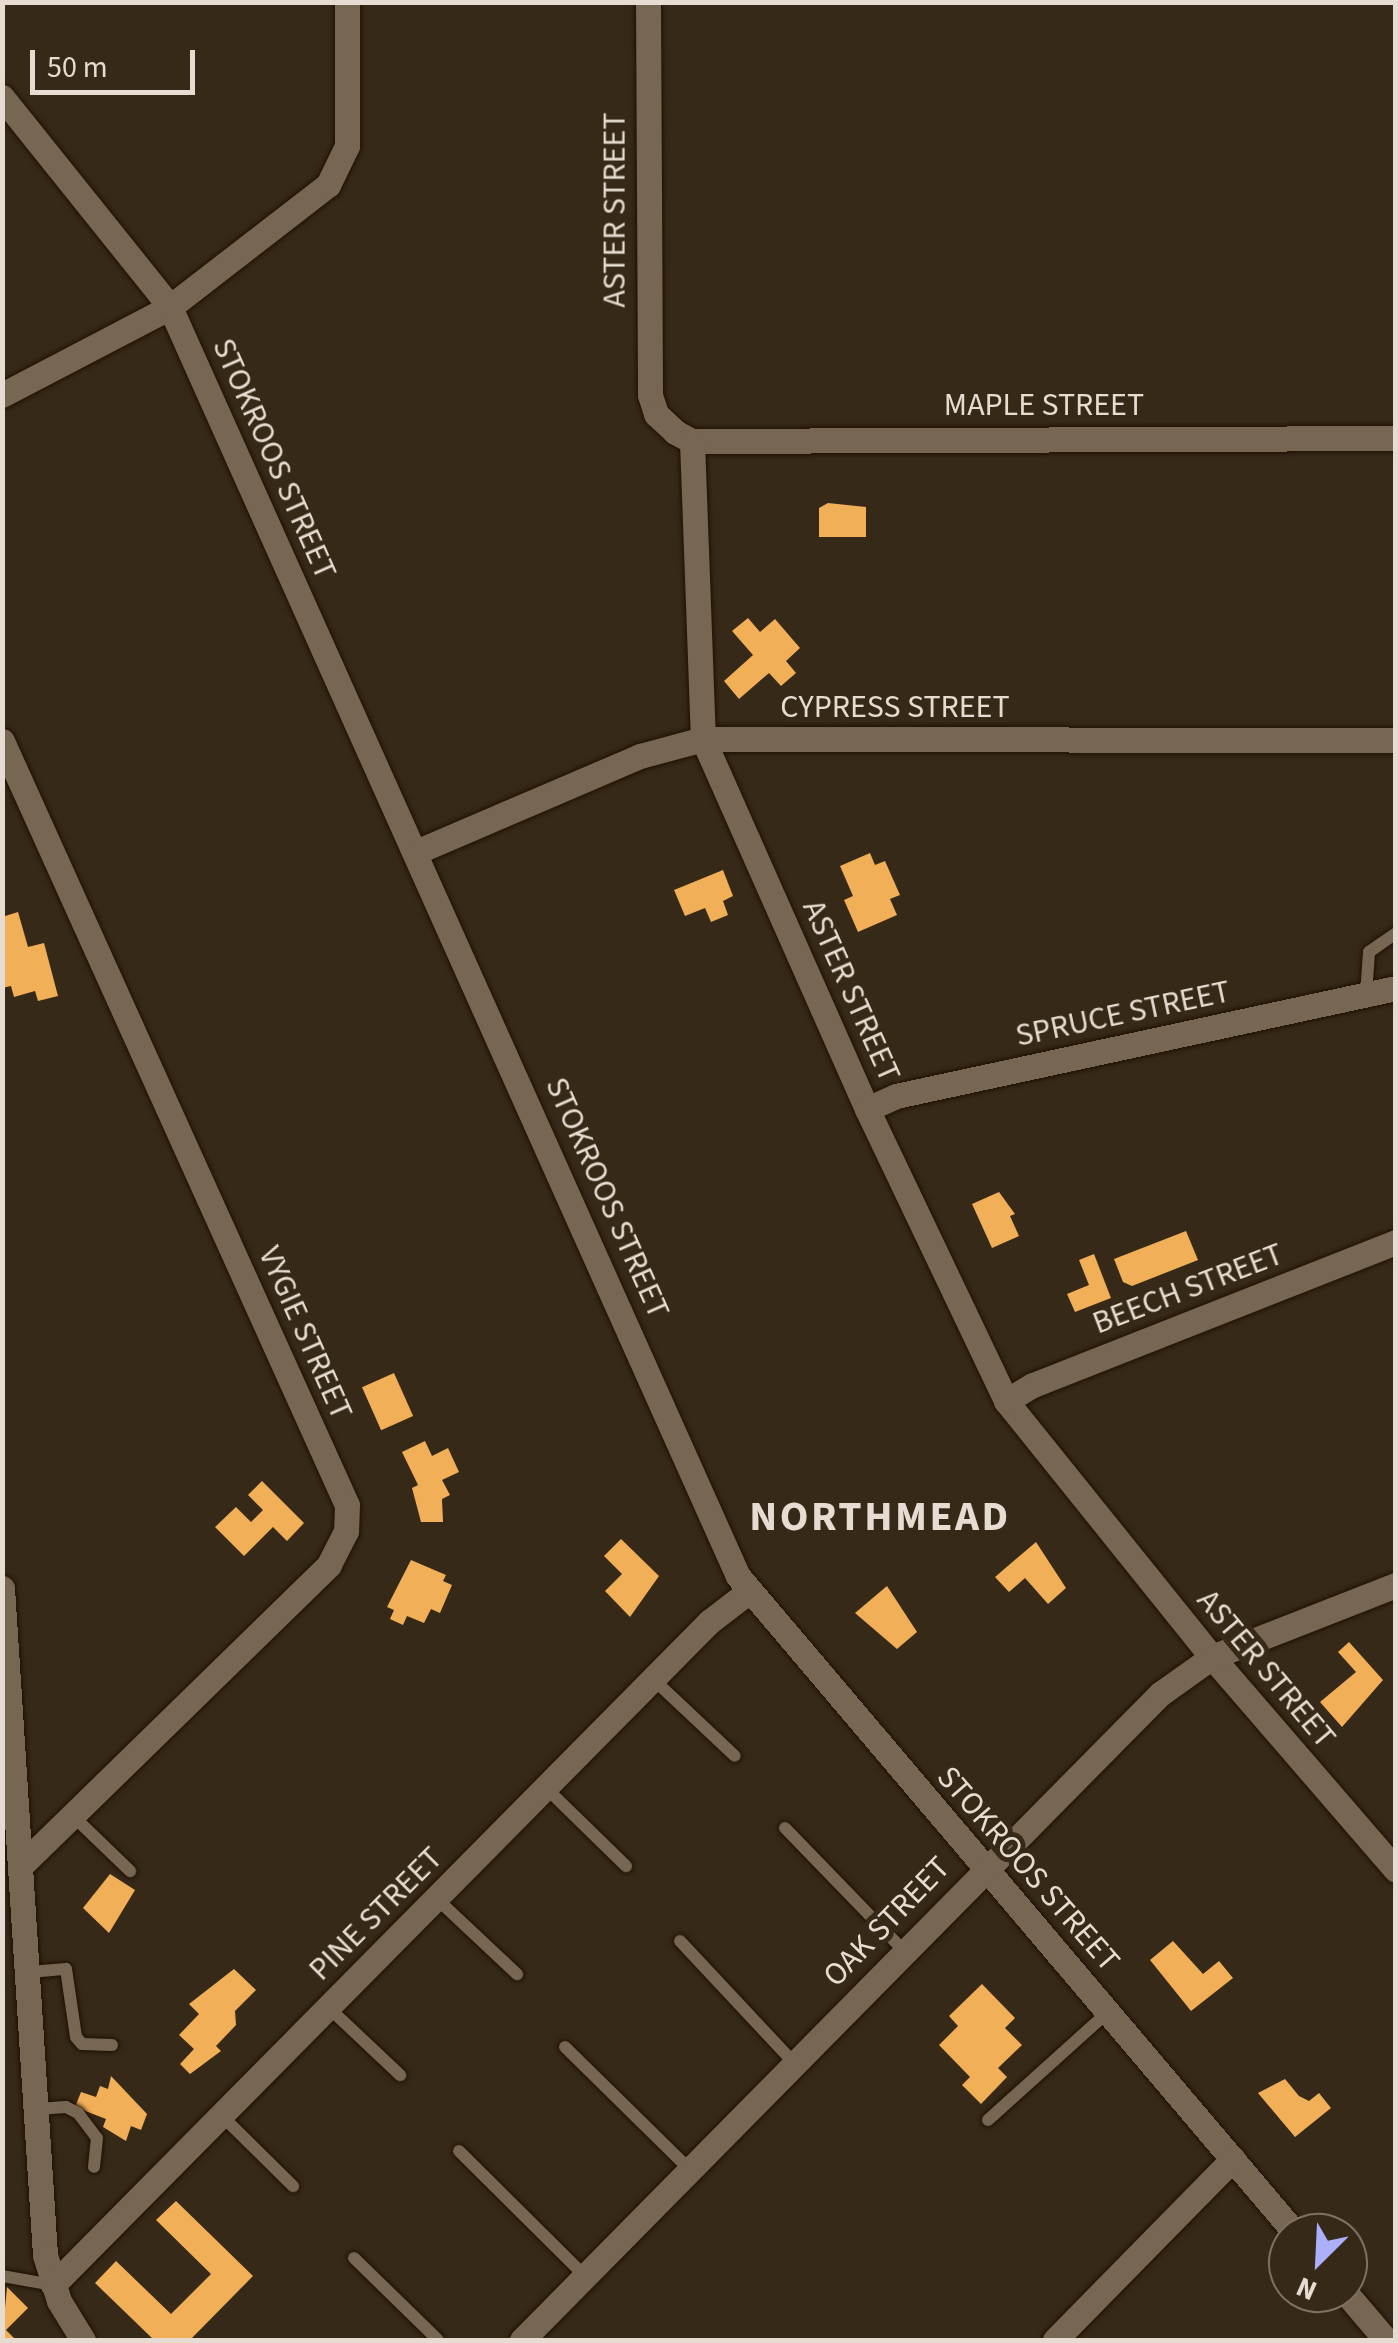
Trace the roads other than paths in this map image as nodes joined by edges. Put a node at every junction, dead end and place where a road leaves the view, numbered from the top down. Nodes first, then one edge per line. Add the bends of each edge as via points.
1 (347, 2) edge
2 (648, 2) edge
3 (2, 96) edge
4 (170, 306) junction
5 (2, 395) edge
6 (1396, 438) edge
7 (692, 441) junction
8 (704, 739) junction
9 (1396, 740) edge
10 (4, 746) edge
11 (416, 852) junction
12 (1396, 932) edge
13 (1396, 988) edge
14 (1366, 995) junction
15 (867, 1109) junction
16 (1396, 1242) edge
17 (1006, 1401) junction
18 (1396, 1585) edge
19 (2, 1588) edge
20 (748, 1592) junction
21 (1212, 1657) junction
22 (654, 1679) junction
23 (736, 1756) dead end
24 (546, 1788) junction
25 (12, 1811) edge
26 (72, 1816) junction
27 (785, 1828) dead end
28 (25, 1862) junction
29 (626, 1866) dead end
30 (985, 1868) junction
31 (1396, 1870) edge
32 (130, 1871) dead end
33 (437, 1899) junction
34 (680, 1941) dead end
35 (904, 1951) junction
36 (30, 1972) junction
37 (517, 1974) dead end
38 (330, 2008) junction
39 (1108, 2012) junction
40 (112, 2045) dead end
41 (565, 2048) dead end
42 (794, 2063) junction
43 (400, 2075) dead end
44 (36, 2109) junction
45 (222, 2116) junction
46 (988, 2120) dead end
47 (459, 2152) dead end
48 (1233, 2159) junction
49 (94, 2167) dead end
50 (690, 2170) junction
51 (293, 2186) dead end
52 (1278, 2213) edge
53 (354, 2258) dead end
54 (2, 2276) edge
55 (585, 2276) junction
56 (53, 2285) junction
57 (1363, 2313) edge
58 (82, 2340) edge
59 (438, 2340) edge
60 (522, 2340) edge
61 (1054, 2340) edge
62 (1386, 2340) edge

1 - 4 street via 343,163 328,184
2 - 7 street, ASTER STREET via 650,394 664,423
3 - 4 street, STOKROOS STREET
4 - 5 street
4 - 11 street, STOKROOS STREET
6 - 7 street, MAPLE STREET
7 - 8 street, ASTER STREET
8 - 9 street, CYPRESS STREET
8 - 11 street, CYPRESS STREET via 640,756
8 - 15 street, ASTER STREET
10 - 26 street, VYGIE STREET via 348,1505 346,1531 329,1566
11 - 20 street, STOKROOS STREET
12 - 14 lane via 1369,952
13 - 14 street, SPRUCE STREET
14 - 15 street, SPRUCE STREET via 896,1096
15 - 17 street, ASTER STREET
16 - 17 street, BEECH STREET
17 - 21 street, ASTER STREET
18 - 21 street, OAK STREET
19 - 25 street
20 - 22 street, PINE STREET
20 - 30 street, STOKROOS STREET
21 - 30 street, OAK STREET via 1160,1694
21 - 31 street, ASTER STREET
22 - 23 lane
22 - 24 street, PINE STREET
24 - 29 lane
24 - 33 street, PINE STREET
25 - 28 street
26 - 28 street, VYGIE STREET
26 - 32 lane
27 - 35 lane
28 - 36 street
30 - 35 street, OAK STREET
30 - 39 street, STOKROOS STREET
33 - 37 lane
33 - 38 street, PINE STREET
34 - 42 lane
35 - 42 street, OAK STREET
36 - 40 lane via 66,1969 76,2037 82,2044
36 - 44 street
38 - 43 lane
38 - 45 street, PINE STREET
39 - 46 lane
39 - 48 street, STOKROOS STREET
41 - 50 lane
42 - 50 street, OAK STREET
44 - 49 lane via 66,2107 78,2114 97,2138
44 - 56 street via 44,2244
45 - 51 lane
45 - 56 street, PINE STREET
47 - 55 lane
48 - 52 street, STOKROOS STREET
48 - 61 street
50 - 55 street, OAK STREET
53 - 59 lane
54 - 56 lane
55 - 60 street, OAK STREET
56 - 58 street
57 - 62 street

